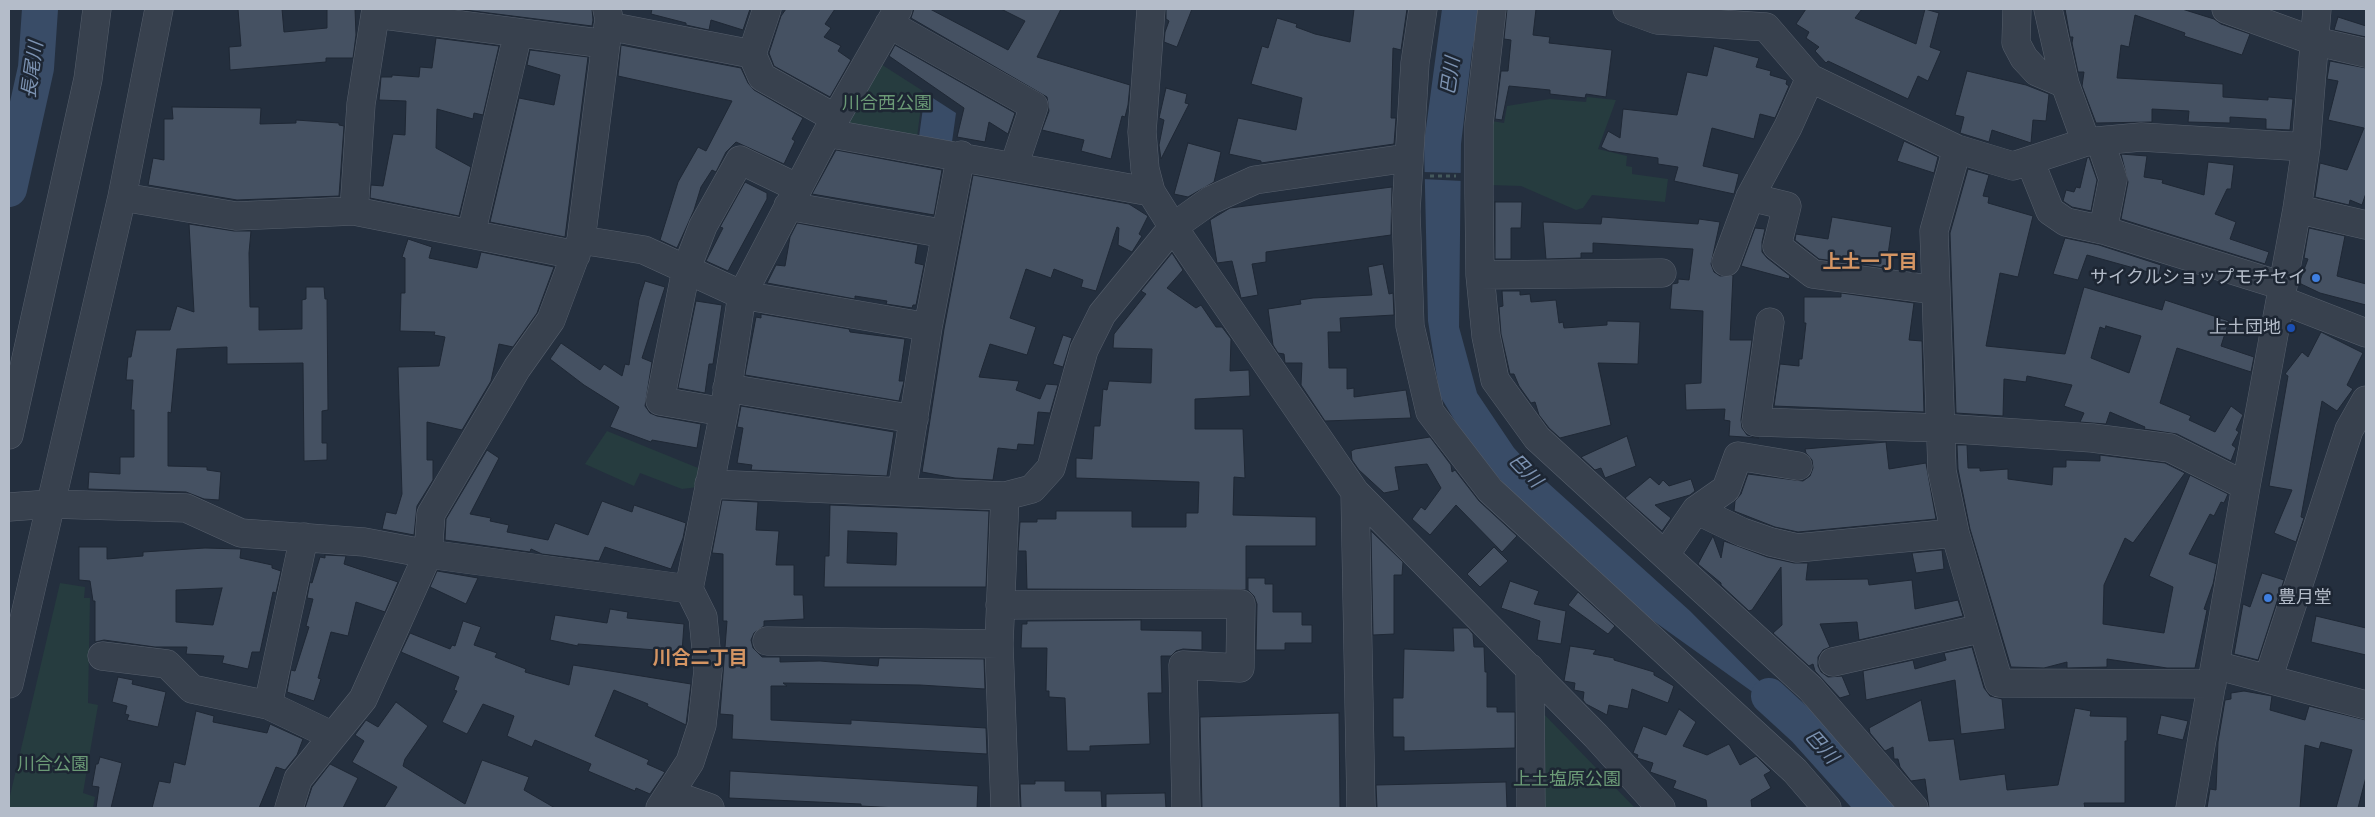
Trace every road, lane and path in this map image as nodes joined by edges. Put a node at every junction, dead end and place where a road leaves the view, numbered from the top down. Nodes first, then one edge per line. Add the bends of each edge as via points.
1 (97, 9) edge
2 (159, 9) edge
3 (767, 9) edge
4 (1151, 9) edge
5 (1423, 9) edge
6 (1492, 9) edge
7 (1627, 9) edge
8 (2016, 9) edge
9 (2226, 9) edge
10 (2317, 9) edge
11 (2043, 10) edge
12 (376, 11) edge
13 (894, 16) edge
14 (1770, 18) edge
15 (607, 26) edge
16 (518, 32) junction
17 (2314, 41) junction
18 (2366, 53) edge
19 (752, 54) junction
20 (1810, 78) junction
21 (2065, 84) junction
22 (831, 126) junction
23 (2093, 142) junction
24 (2306, 147) junction
25 (1957, 149) junction
26 (961, 156) junction
27 (2030, 161) junction
28 (1014, 166) junction
29 (1414, 167) junction
30 (1461, 176) dead end
31 (1151, 192) junction
32 (122, 197) junction
33 (1750, 197) junction
34 (793, 198) junction
35 (2297, 209) junction
36 (354, 212) junction
37 (2366, 225) edge
38 (1173, 228) junction
39 (2103, 230) junction
40 (471, 234) junction
41 (946, 234) junction
42 (579, 248) junction
43 (1726, 262) dead end
44 (686, 270) junction
45 (1662, 272) dead end
46 (1480, 275) junction
47 (1936, 290) junction
48 (2282, 293) junction
49 (742, 295) junction
50 (1770, 322) dead end
51 (928, 327) junction
52 (2366, 333) edge
53 (725, 400) junction
54 (2366, 400) edge
55 (914, 419) junction
56 (1940, 428) junction
57 (9, 435) edge
58 (1798, 466) dead end
59 (709, 484) junction
60 (2246, 486) junction
61 (902, 491) junction
62 (1355, 492) junction
63 (1005, 496) junction
64 (50, 504) junction
65 (9, 507) edge
66 (1696, 510) junction
67 (1955, 533) junction
68 (304, 537) junction
69 (428, 554) junction
70 (1665, 555) junction
71 (688, 589) junction
72 (1000, 605) junction
73 (1983, 628) junction
74 (767, 641) dead end
75 (999, 644) junction
76 (102, 656) dead end
77 (1833, 662) dead end
78 (1530, 668) junction
79 (2214, 674) junction
80 (2268, 679) junction
81 (9, 684) edge
82 (268, 705) junction
83 (2366, 705) edge
84 (333, 736) junction
85 (665, 801) edge
86 (289, 808) edge
87 (710, 808) edge
88 (1005, 808) edge
89 (1186, 808) edge
90 (1361, 808) edge
91 (1531, 808) edge
92 (1661, 808) edge
93 (1827, 808) edge
94 (1914, 808) edge
95 (2190, 808) edge

1 - 57 street via 88,79
2 - 32 street
3 - 19 street
4 - 31 street via 1142,132 1145,169
5 - 29 street via 1415,63
6 - 46 street via 1479,124
7 - 14 street via 1657,20
8 - 21 street via 2016,43 2024,58 2037,72
9 - 17 street
10 - 17 street
11 - 21 street
12 - 16 street
12 - 36 street via 361,104
13 - 22 street
13 - 28 street via 1034,106
14 - 20 street
15 - 16 street
15 - 19 street
15 - 42 street
16 - 40 street
17 - 18 street
17 - 24 street
19 - 22 street via 762,78
20 - 25 street
20 - 33 street
21 - 23 street
22 - 26 street
22 - 34 street
23 - 24 street via 2141,137
23 - 27 street
23 - 39 street via 2113,179
24 - 35 street
25 - 27 street via 2013,166
25 - 47 street via 1934,231
26 - 28 street
26 - 41 street
27 - 39 street via 2050,211 2066,222
28 - 31 street
29 - 30 path
29 - 38 street via 1255,180 1211,200
29 - 93 street via 1406,211 1410,326 1430,412 1490,490 1795,771
31 - 38 street
32 - 36 street via 236,216
32 - 64 street
33 - 43 street
33 - 47 street via 1787,206 1777,246 1813,274
34 - 41 street
34 - 44 street via 740,160 703,226
34 - 49 street
35 - 37 street
35 - 48 street
36 - 40 street
38 - 62 street
38 - 63 street via 1099,321 1084,350 1051,468 1032,489
39 - 48 street
40 - 42 street
41 - 51 street
42 - 44 street via 644,250
42 - 69 street via 551,320 517,368 431,514
44 - 49 street
44 - 53 street via 660,401
45 - 46 street
46 - 70 street via 1486,336 1495,380 1537,438
47 - 56 street
48 - 52 street
48 - 60 street
49 - 51 street
49 - 53 street
50 - 56 street via 1756,422
51 - 55 street
53 - 55 street
53 - 59 street
54 - 80 street via 2349,430
55 - 61 street
56 - 60 street via 2092,438 2170,448
56 - 67 street via 1942,471
58 - 66 street via 1738,456 1726,489
59 - 61 street
59 - 71 street
60 - 79 street
61 - 63 street
62 - 78 street
62 - 90 street
63 - 72 street
64 - 65 street
64 - 68 street via 186,508 241,533
64 - 81 street
66 - 67 street via 1742,532 1796,548
66 - 70 street
67 - 73 street
68 - 69 street via 364,542
68 - 82 street
69 - 71 street
69 - 84 street via 363,698
70 - 94 street via 1810,688
71 - 85 street via 703,617 708,670 702,724 690,762
72 - 75 street
72 - 89 street via 1241,604 1240,668 1183,665
73 - 77 street
73 - 79 street via 1999,683
74 - 75 street
75 - 88 street
76 - 82 street via 166,664 192,689
78 - 91 street
78 - 92 street
79 - 80 street
79 - 95 street
80 - 83 street
82 - 84 street
84 - 86 street via 298,780
85 - 87 street

